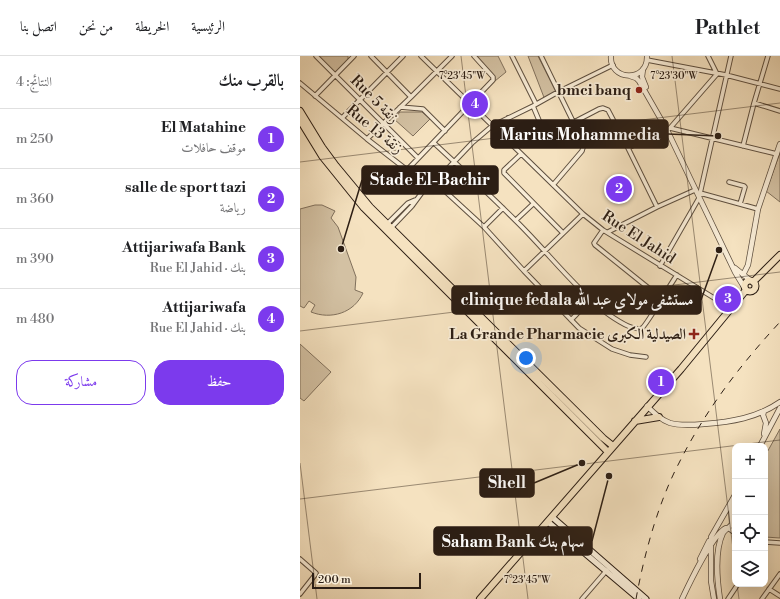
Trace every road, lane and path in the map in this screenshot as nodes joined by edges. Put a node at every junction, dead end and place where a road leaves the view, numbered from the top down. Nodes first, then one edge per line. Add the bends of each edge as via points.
1 (316, 56) edge
2 (371, 56) edge
3 (403, 56) edge
4 (421, 56) edge
5 (452, 56) edge
6 (474, 56) edge
7 (512, 56) edge
8 (541, 56) edge
9 (612, 56) edge
10 (708, 56) edge
11 (731, 56) edge
12 (768, 56) edge
13 (353, 57) edge
14 (647, 58) edge
15 (613, 65) junction
16 (643, 69) junction
17 (437, 71) junction
18 (386, 72) junction
19 (717, 74) junction
20 (334, 75) junction
21 (726, 75) junction
22 (630, 76) junction
23 (300, 83) edge
24 (760, 83) junction
25 (780, 89) edge
26 (558, 92) junction
27 (315, 96) junction
28 (411, 97) junction
29 (650, 98) junction
30 (359, 100) junction
31 (754, 103) junction
32 (470, 104) junction
33 (535, 105) junction
34 (400, 107) junction
35 (300, 111) edge
36 (780, 111) edge
37 (342, 118) junction
38 (508, 118) junction
39 (300, 120) edge
40 (574, 122) junction
41 (383, 124) junction
42 (492, 126) junction
43 (668, 129) junction
44 (445, 131) junction
45 (505, 138) junction
46 (712, 138) junction
47 (367, 139) junction
48 (434, 143) junction
49 (545, 144) dead end
50 (780, 144) edge
51 (743, 146) junction
52 (628, 148) junction
53 (520, 154) junction
54 (777, 154) junction
55 (418, 158) junction
56 (454, 161) junction
57 (407, 170) junction
58 (435, 182) junction
59 (730, 182) dead end
60 (553, 185) junction
61 (426, 188) junction
62 (695, 190) junction
63 (700, 195) junction
64 (533, 204) junction
65 (740, 204) junction
66 (657, 207) junction
67 (503, 208) junction
68 (758, 209) junction
69 (583, 214) junction
70 (376, 216) junction
71 (516, 220) junction
72 (484, 227) junction
73 (387, 228) junction
74 (603, 230) junction
75 (608, 232) junction
76 (563, 233) junction
77 (545, 252) junction
78 (780, 255) edge
79 (660, 266) junction
80 (733, 267) junction
81 (524, 271) junction
82 (676, 275) junction
83 (743, 275) junction
84 (752, 281) junction
85 (745, 289) junction
86 (661, 298) junction
87 (591, 299) junction
88 (732, 309) junction
89 (571, 320) junction
90 (646, 357) dead end
91 (780, 402) edge
92 (647, 406) junction
93 (780, 408) edge
94 (767, 410) junction
95 (660, 417) junction
96 (747, 418) junction
97 (774, 418) junction
98 (765, 419) junction
99 (635, 421) junction
100 (764, 438) junction
101 (601, 440) junction
102 (762, 443) edge
103 (613, 446) junction
104 (608, 452) junction
105 (732, 500) joint
106 (550, 519) junction
107 (722, 520) junction
108 (731, 521) junction
109 (727, 528) junction
110 (732, 531) edge
111 (711, 538) junction
112 (768, 543) edge
113 (780, 543) edge
114 (711, 546) junction
115 (300, 559) edge
116 (703, 560) junction
117 (711, 562) junction
118 (697, 568) junction
119 (607, 570) junction
120 (780, 574) edge
121 (736, 587) edge
122 (769, 589) junction
123 (300, 594) edge
124 (780, 596) edge
125 (480, 599) edge
126 (582, 599) edge
127 (639, 599) edge
128 (646, 599) edge
129 (682, 599) edge
130 (714, 599) edge
131 (720, 599) edge
132 (728, 599) edge
133 (763, 599) edge

1 - 20 street, Rue 5 زنقة
2 - 18 street
3 - 18 street
4 - 17 street, Rue El Jahid
5 - 17 street
6 - 32 street via 494,78
7 - 33 street
8 - 26 street
9 - 15 street
10 - 19 street
11 - 21 street
12 - 24 street
13 - 20 street
14 - 16 street
14 - 19 street
15 - 22 street via 620,73
15 - 26 street
16 - 22 street
16 - 29 street via 642,77
17 - 28 street
17 - 32 street, Rue El Jahid
18 - 28 street
18 - 30 street
19 - 21 street
19 - 43 street
20 - 27 street
20 - 30 street, Rue 5 زنقة
21 - 24 street
21 - 46 street
22 - 29 street via 638,79
23 - 27 street, Rue 13 زنقة
24 - 25 street
24 - 31 street
26 - 33 street
26 - 40 street
27 - 37 street, Rue 13 زنقة
28 - 34 street
29 - 43 street
30 - 37 street
30 - 41 street, Rue 5 زنقة
31 - 36 street
31 - 51 street
32 - 42 street, Rue El Jahid
32 - 44 street
33 - 38 street
33 - 49 street via 546,137
34 - 41 street
34 - 44 street via 423,108
35 - 70 main road via 322,147
37 - 47 street, Rue 13 زنقة
38 - 42 street
38 - 45 street via 505,123
39 - 70 main road via 322,156 353,195
40 - 52 street via 599,109 608,110
40 - 60 street via 584,147
41 - 47 street
41 - 55 street, Rue 5 زنقة
42 - 45 street, Rue El Jahid
42 - 56 street
43 - 46 street
43 - 52 street
43 - 62 street
44 - 48 street
45 - 53 street, Rue El Jahid
46 - 51 street
46 - 63 street
47 - 57 street, Rue 13 زنقة
48 - 55 street
48 - 56 street
50 - 54 street
51 - 54 street
52 - 66 street
53 - 60 street, Rue El Jahid
53 - 64 street via 503,172
54 - 68 street
55 - 57 street
56 - 58 street
56 - 67 street
57 - 61 street, Rue 13 زنقة
58 - 61 street
58 - 72 street
59 - 65 street via 745,187
60 - 69 street, Rue El Jahid
61 - 73 street via 412,206
62 - 63 street
62 - 66 street
63 - 65 street
63 - 79 street
63 - 80 street
64 - 71 street
64 - 76 street
65 - 68 street
66 - 75 street
67 - 71 street
67 - 72 street
68 - 83 street via 748,265
69 - 74 street, Rue El Jahid
69 - 76 street
70 - 73 main road
71 - 77 street
72 - 81 street
73 - 101 main road
74 - 75 street, Rue El Jahid
74 - 86 street via 594,243 595,246
75 - 79 street, Rue El Jahid
76 - 77 street
77 - 81 street
77 - 87 street
78 - 84 main road
79 - 82 street, Rue El Jahid
80 - 83 street
80 - 85 street
81 - 89 street
82 - 86 street
82 - 88 street, Rue El Jahid
83 - 84 street
84 - 85 main road via 746,282
84 - 85 main road via 755,289 750,292
85 - 88 main road
86 - 87 street via 647,323 637,329 620,322
87 - 89 street
88 - 92 main road
89 - 90 street via 612,349
91 - 94 street
92 - 95 street
92 - 99 main road
93 - 97 street
94 - 96 street
94 - 97 street via 774,412
94 - 98 street via 763,415
95 - 96 street via 669,422 688,425
95 - 99 main road
96 - 98 street
97 - 98 street via 770,421
97 - 100 street
98 - 100 street
99 - 103 main road
100 - 102 street
101 - 103 main road
101 - 104 main road
103 - 104 main road
104 - 106 main road
105 - 107 street
105 - 108 street
106 - 119 main road
106 - 125 main road
107 - 108 street via 727,517
107 - 109 street via 722,526
107 - 111 street
108 - 109 street via 731,526
109 - 110 street
109 - 114 street via 716,536
109 - 131 street via 718,553
111 - 114 street
111 - 118 street
112 - 113 street
114 - 116 street
114 - 117 street
115 - 123 street via 316,573
116 - 117 street
116 - 118 street
117 - 130 street
118 - 129 street
119 - 126 street
119 - 127 main road
119 - 128 main road
120 - 122 street
121 - 132 street
122 - 124 street
122 - 133 street

